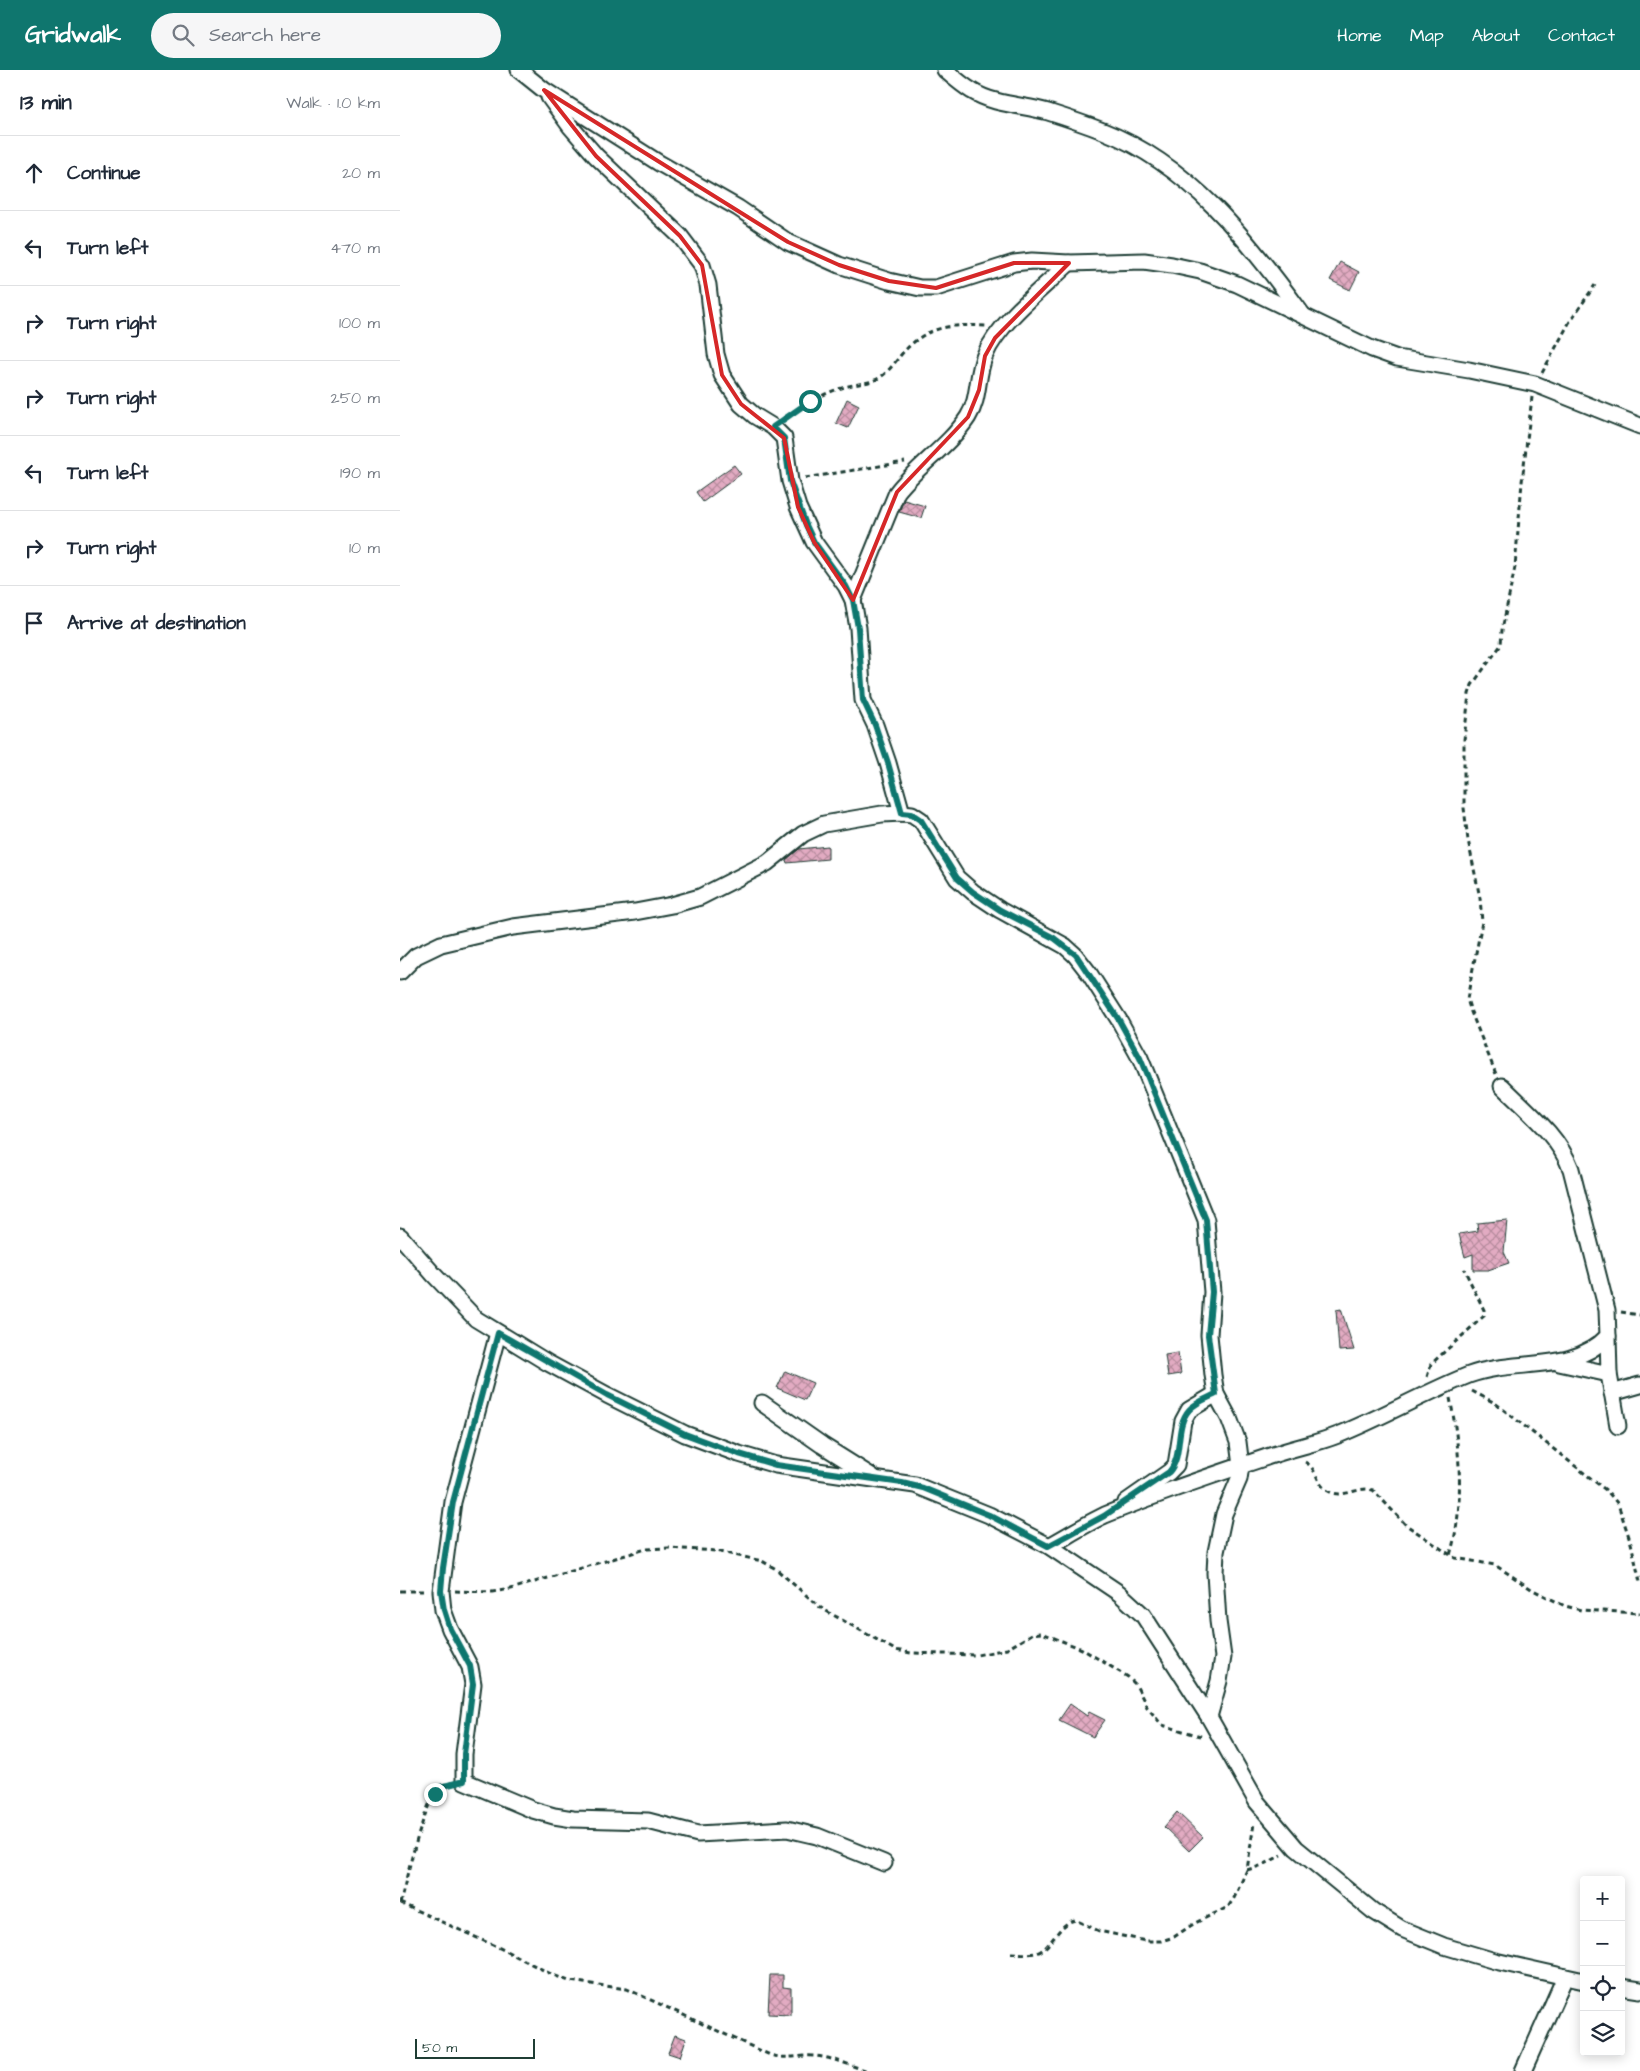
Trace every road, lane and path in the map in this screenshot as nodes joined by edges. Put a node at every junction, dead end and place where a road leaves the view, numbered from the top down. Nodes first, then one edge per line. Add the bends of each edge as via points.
1 (519, 70) edge
2 (944, 70) edge
3 (544, 90) junction
4 (1070, 263) junction
5 (1595, 285) dead end
6 (1303, 316) junction
7 (1003, 328) junction
8 (1535, 384) junction
9 (1640, 426) edge
10 (773, 427) junction
11 (926, 461) junction
12 (790, 481) junction
13 (853, 600) junction
14 (902, 813) junction
15 (400, 972) edge
16 (1502, 1086) joint
17 (400, 1236) edge
18 (1464, 1269) dead end
19 (498, 1333) junction
20 (1608, 1336) junction
21 (1550, 1363) junction
22 (1609, 1374) junction
23 (1450, 1384) junction
24 (1640, 1385) edge
25 (1427, 1393) junction
26 (1612, 1393) junction
27 (1216, 1394) junction
28 (762, 1403) dead end
29 (1618, 1426) dead end
30 (1279, 1453) junction
31 (1241, 1466) junction
32 (878, 1480) junction
33 (1104, 1516) junction
34 (1048, 1546) junction
35 (1450, 1555) junction
36 (1640, 1582) edge
37 (400, 1591) edge
38 (441, 1591) junction
39 (1640, 1613) edge
40 (1209, 1717) junction
41 (1224, 1743) junction
42 (464, 1781) junction
43 (1257, 1802) junction
44 (1296, 1848) junction
45 (884, 1863) dead end
46 (1247, 1870) junction
47 (400, 1903) edge
48 (1011, 1953) dead end
49 (1565, 1977) junction
50 (1580, 1980) edge
51 (1625, 1988) edge
52 (1640, 1990) edge
53 (868, 2071) edge
54 (1523, 2071) edge

1 - 3 street
2 - 6 street via 982,96 1048,112 1104,132 1148,153 1177,173 1220,212
3 - 4 street via 788,242 839,265 889,281 936,288 1014,263
3 - 10 street via 596,156 695,254 708,285 716,354 722,374 741,404
4 - 6 street via 1144,261 1191,269 1237,284
4 - 7 street
5 - 8 path via 1569,323
6 - 8 street via 1398,358
7 - 10 path via 939,327 916,339 876,380 844,387 810,401
7 - 11 street via 985,356 979,390 968,418
8 - 9 street
8 - 16 path via 1515,567 1501,646 1472,685 1464,740 1464,808 1482,922 1467,998
10 - 12 street via 784,438
11 - 12 path
11 - 13 street via 897,492
12 - 13 street via 814,542
13 - 14 street via 863,700 875,725
14 - 15 street via 834,821 814,828 767,863 700,897 635,912 513,927 441,944 416,956
14 - 27 street via 912,814 921,820 957,878 973,892 1054,938 1076,955 1140,1058 1206,1220 1212,1292 1208,1335
16 - 20 street via 1565,1153 1607,1310
17 - 19 street via 462,1306
18 - 25 path via 1484,1316 1431,1364
19 - 32 street via 607,1395 685,1434 776,1465
19 - 38 street via 453,1502
20 - 21 street via 1594,1348
20 - 22 street
21 - 22 street via 1575,1365
21 - 23 street via 1499,1368 1471,1374
22 - 26 street
23 - 25 street
23 - 35 path via 1460,1500 1457,1532
23 - 36 path via 1495,1404 1607,1491 1618,1504
24 - 26 street
25 - 30 street via 1336,1436
26 - 29 street
27 - 31 street via 1238,1442
27 - 33 street via 1189,1410 1183,1421 1176,1465
28 - 32 street
30 - 31 street
30 - 35 path via 1307,1462 1319,1483 1334,1494 1367,1488 1373,1490 1406,1525
31 - 33 street
31 - 40 street via 1224,1514 1216,1552 1214,1573 1223,1656
32 - 34 street via 923,1488 989,1515
33 - 34 street
34 - 40 street via 1118,1592 1143,1615
35 - 39 path via 1468,1562 1495,1565 1541,1595 1565,1606
37 - 38 path
38 - 41 path via 511,1589 646,1549 716,1551 762,1561 821,1608 895,1650 977,1655 1007,1649 1032,1634 1042,1633 1082,1649 1128,1676 1162,1725
38 - 42 street via 450,1629 470,1666 473,1684
40 - 41 street
41 - 43 street
42 - 45 street via 554,1816 648,1821 703,1834 787,1829 818,1836
42 - 47 path via 440,1787 435,1794 422,1823
43 - 44 street
43 - 46 path
44 - 46 path
44 - 49 street via 1373,1912 1402,1929 1494,1961
46 - 48 path via 1228,1906 1174,1937 1161,1941 1139,1939 1100,1931 1075,1920 1061,1929 1041,1951
47 - 53 path via 553,1975 627,1989 770,2056 824,2057
49 - 50 street
49 - 54 street
51 - 52 street

